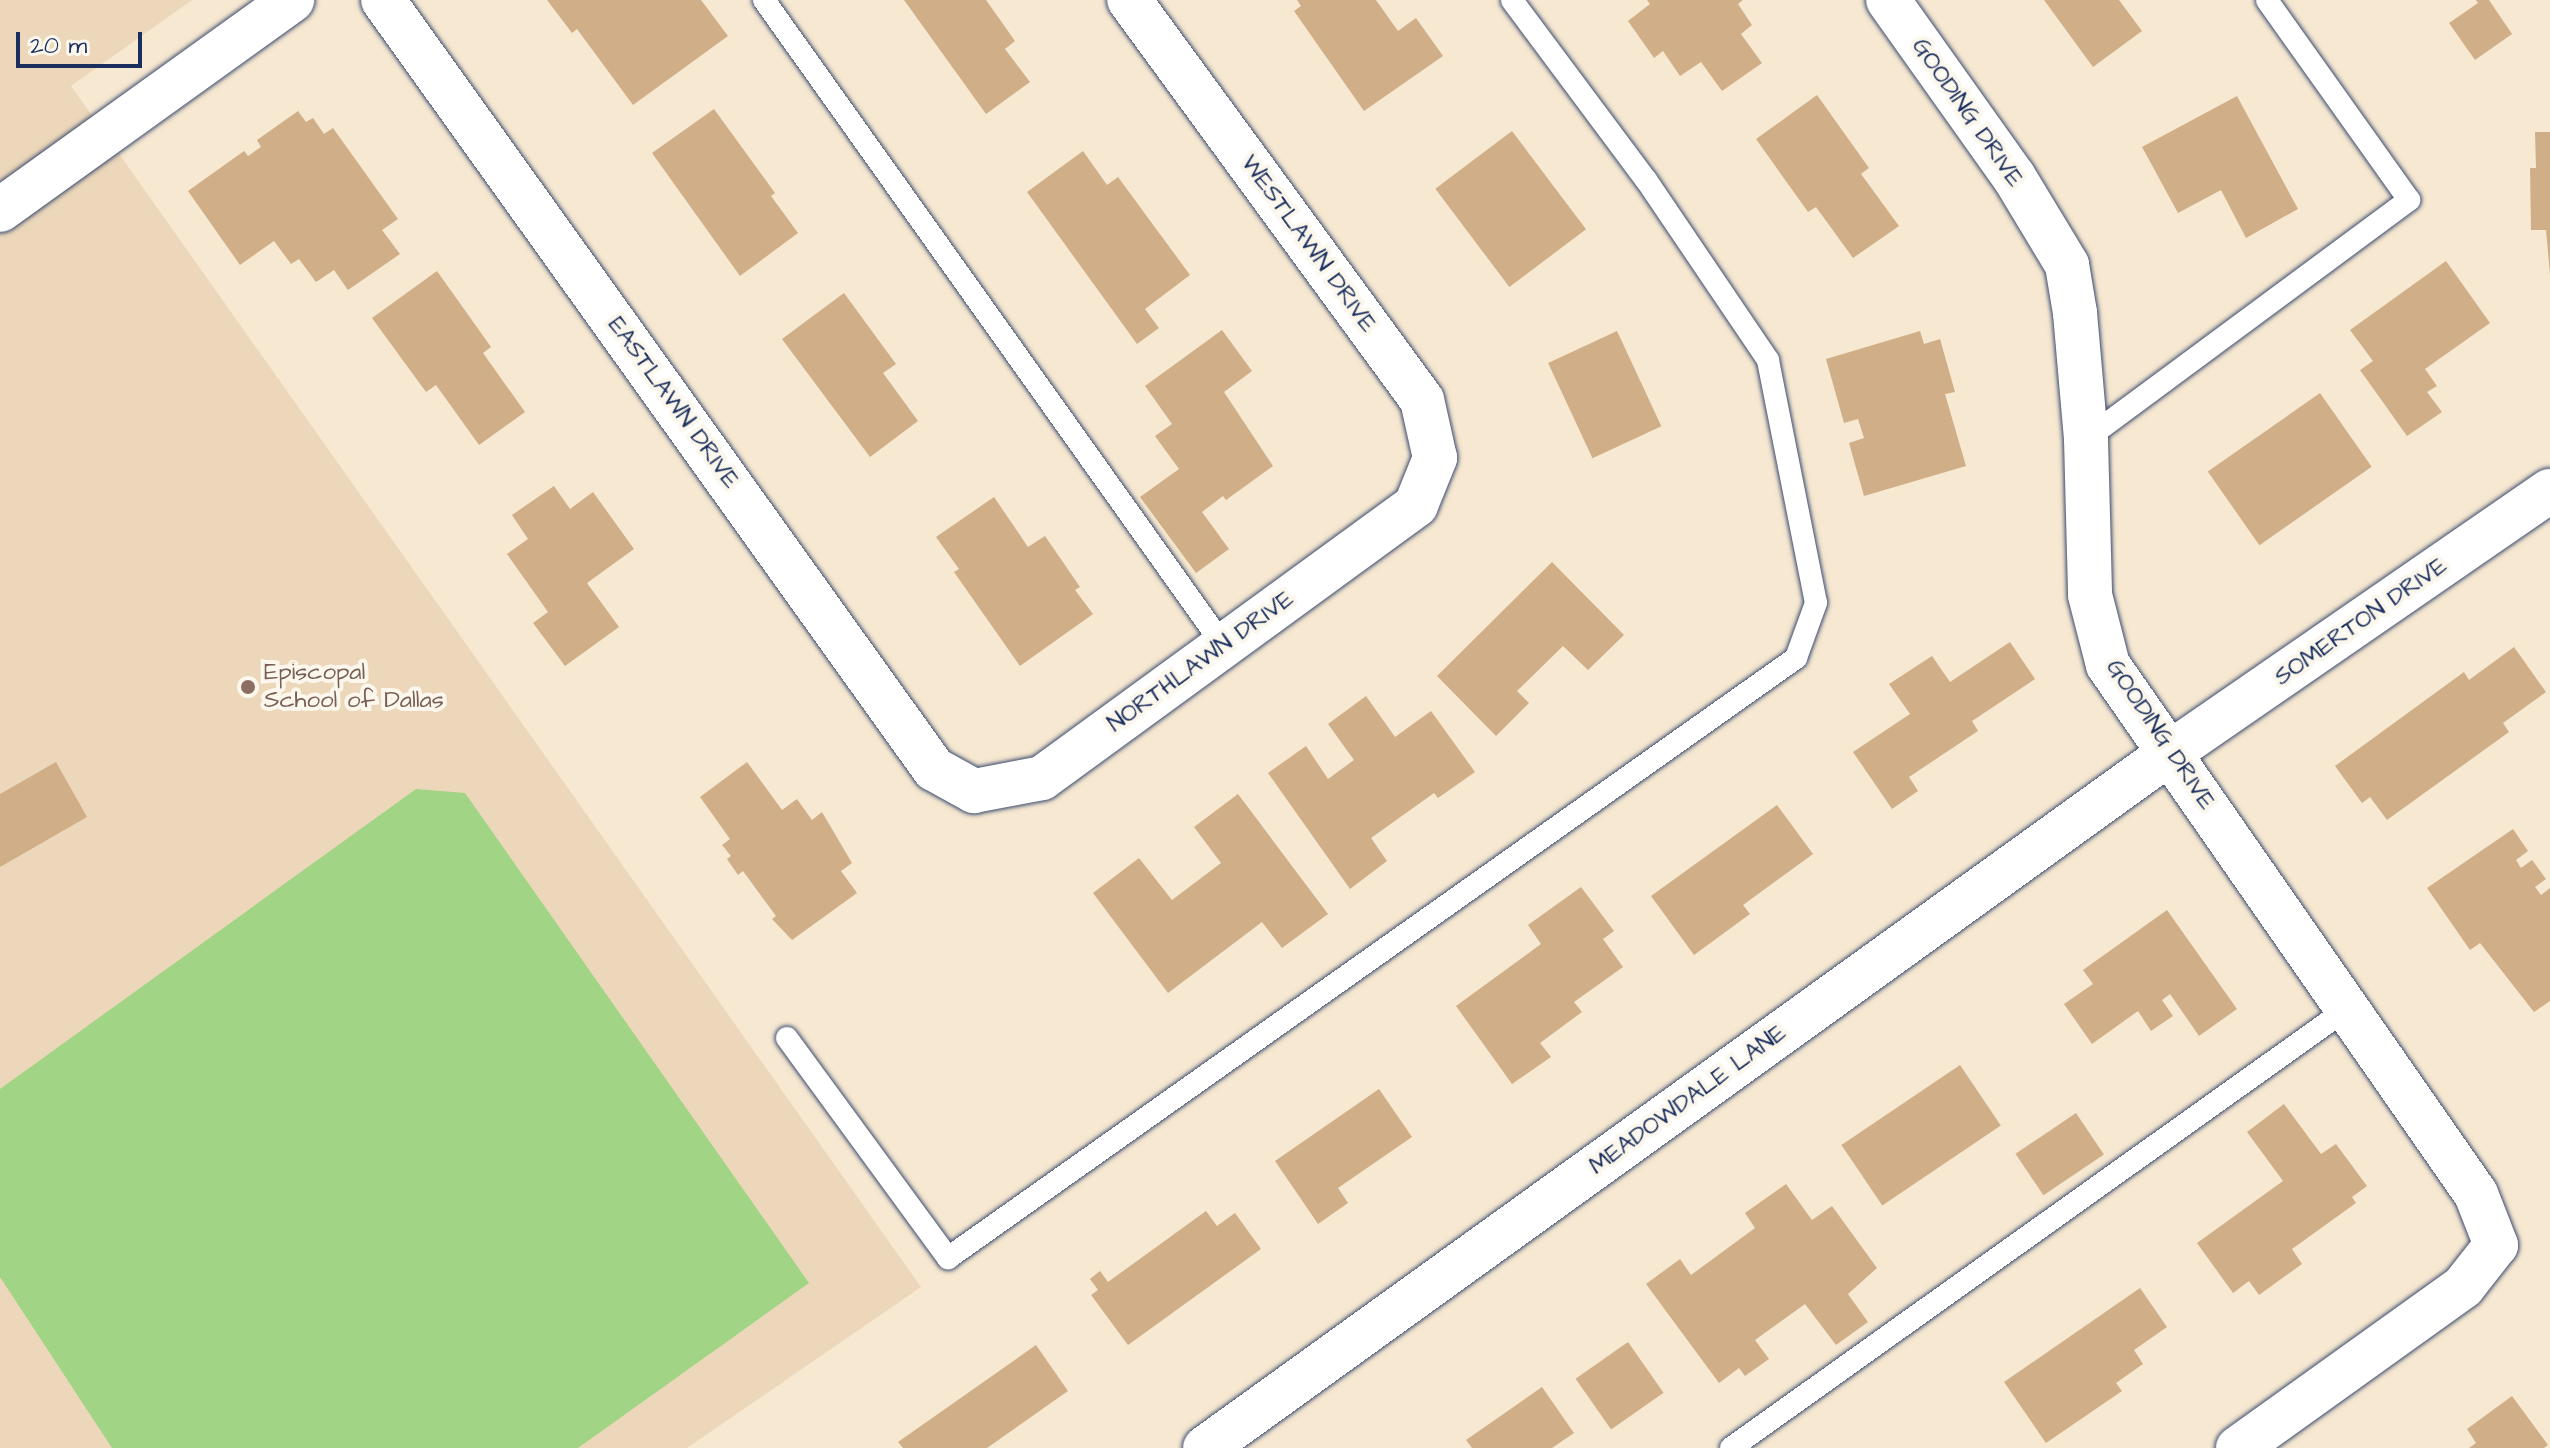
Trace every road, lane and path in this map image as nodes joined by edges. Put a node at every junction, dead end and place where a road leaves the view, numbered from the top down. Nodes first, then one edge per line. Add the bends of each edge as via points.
1 (292, 0) edge
2 (383, 0) edge
3 (764, 0) edge
4 (1129, 0) edge
5 (1512, 0) edge
6 (1888, 0) edge
7 (2267, 0) edge
8 (0, 210) edge
9 (2086, 439) junction
10 (2550, 491) edge
11 (1416, 505) joint
12 (1223, 645) junction
13 (2171, 752) junction
14 (974, 791) joint
15 (2348, 1008) junction
16 (787, 1038) dead end
17 (1205, 1448) edge
18 (1731, 1448) edge
19 (2238, 1448) edge

1 - 8 street
2 - 14 street, EASTLAWN DRIVE via 934,769
3 - 12 lane
4 - 11 street, WESTLAWN DRIVE via 1422,400 1435,458
5 - 16 lane via 1646,180 1768,360 1816,603 1796,658 948,1258
6 - 9 street, GOODING DRIVE via 2014,177 2067,265
7 - 9 lane via 2409,200
9 - 13 street, GOODING DRIVE via 2090,595 2108,665
10 - 13 street, SOMERTON DRIVE
11 - 12 street, NORTHLAWN DRIVE
12 - 14 street, NORTHLAWN DRIVE via 1042,778
13 - 15 street, GOODING DRIVE
13 - 17 street, MEADOWDALE LANE
15 - 18 lane
15 - 19 street, GOODING DRIVE via 2476,1194 2496,1245 2463,1287

